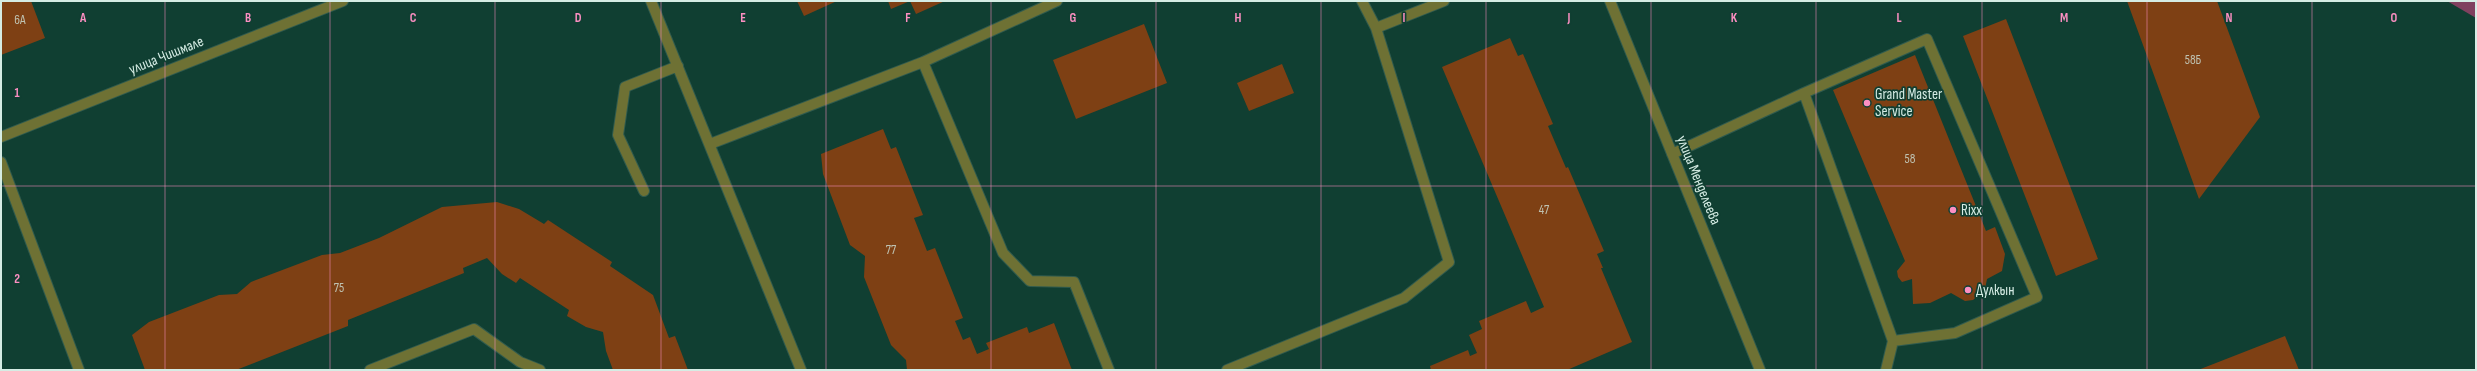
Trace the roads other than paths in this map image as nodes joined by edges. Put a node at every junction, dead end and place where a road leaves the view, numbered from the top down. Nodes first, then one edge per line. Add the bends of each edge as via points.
1 (343, 1) edge
2 (651, 1) edge
3 (1056, 1) edge
4 (1362, 1) edge
5 (1444, 1) edge
6 (1610, 1) edge
7 (1376, 28) junction
8 (923, 62) junction
9 (678, 66) junction
10 (1804, 93) junction
11 (1, 137) edge
12 (710, 144) junction
13 (1672, 154) junction
14 (1, 162) edge
15 (644, 191) dead end
16 (1893, 340) junction
17 (79, 370) edge
18 (370, 370) edge
19 (540, 370) edge
20 (801, 370) edge
21 (1109, 370) edge
22 (1227, 370) edge
23 (1760, 370) edge
24 (1886, 370) edge

1 - 11 street, улица Чишмале
2 - 9 street
3 - 8 street
4 - 7 street
5 - 7 street
6 - 13 street, улица Менделеева
7 - 22 street via 1449,262 1404,298
8 - 12 street
8 - 21 street via 1003,253 1030,281 1074,282
9 - 12 street
9 - 15 street via 626,87 618,135
10 - 13 street
10 - 16 street
10 - 16 street via 1927,39 2037,297 1955,333
12 - 20 street
13 - 23 street, улица Менделеева
14 - 17 street
16 - 24 street
18 - 19 street via 474,328 520,362

